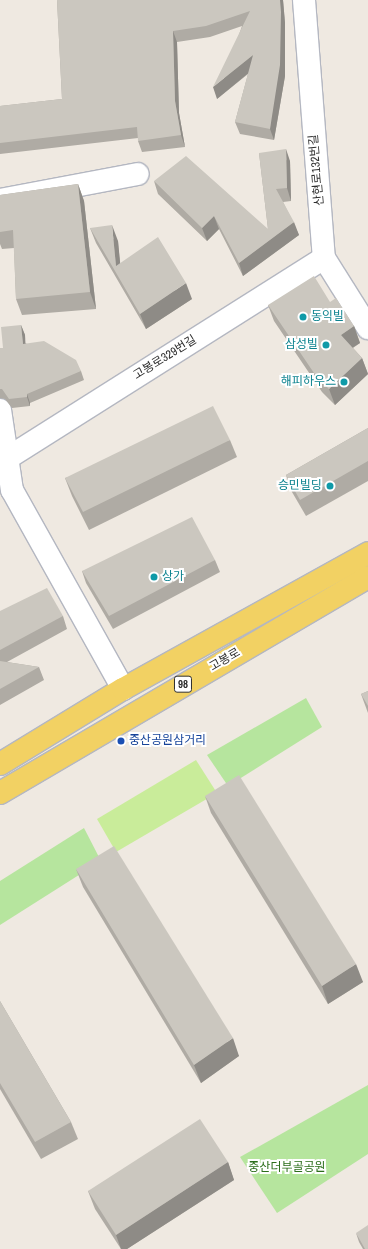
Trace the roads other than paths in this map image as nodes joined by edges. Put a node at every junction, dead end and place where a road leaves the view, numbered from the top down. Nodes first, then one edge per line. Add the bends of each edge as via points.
1 (304, 0) edge
2 (138, 174) dead end
3 (0, 200) edge
4 (324, 258) junction
5 (368, 328) edge
6 (0, 410) edge
7 (6, 459) junction
8 (6, 490) edge
9 (368, 553) edge
10 (368, 576) edge
11 (123, 689) junction
12 (0, 764) edge
13 (0, 794) edge

1 - 4 street, 산현로132번길
2 - 3 street
4 - 5 street, 산현로132번길
4 - 7 street, 고봉로329번길
6 - 7 street
7 - 8 street
8 - 11 street
9 - 11 main road, 고봉로 / 98
10 - 13 main road, 고봉로 / 98
11 - 12 main road, 고봉로 / 98

